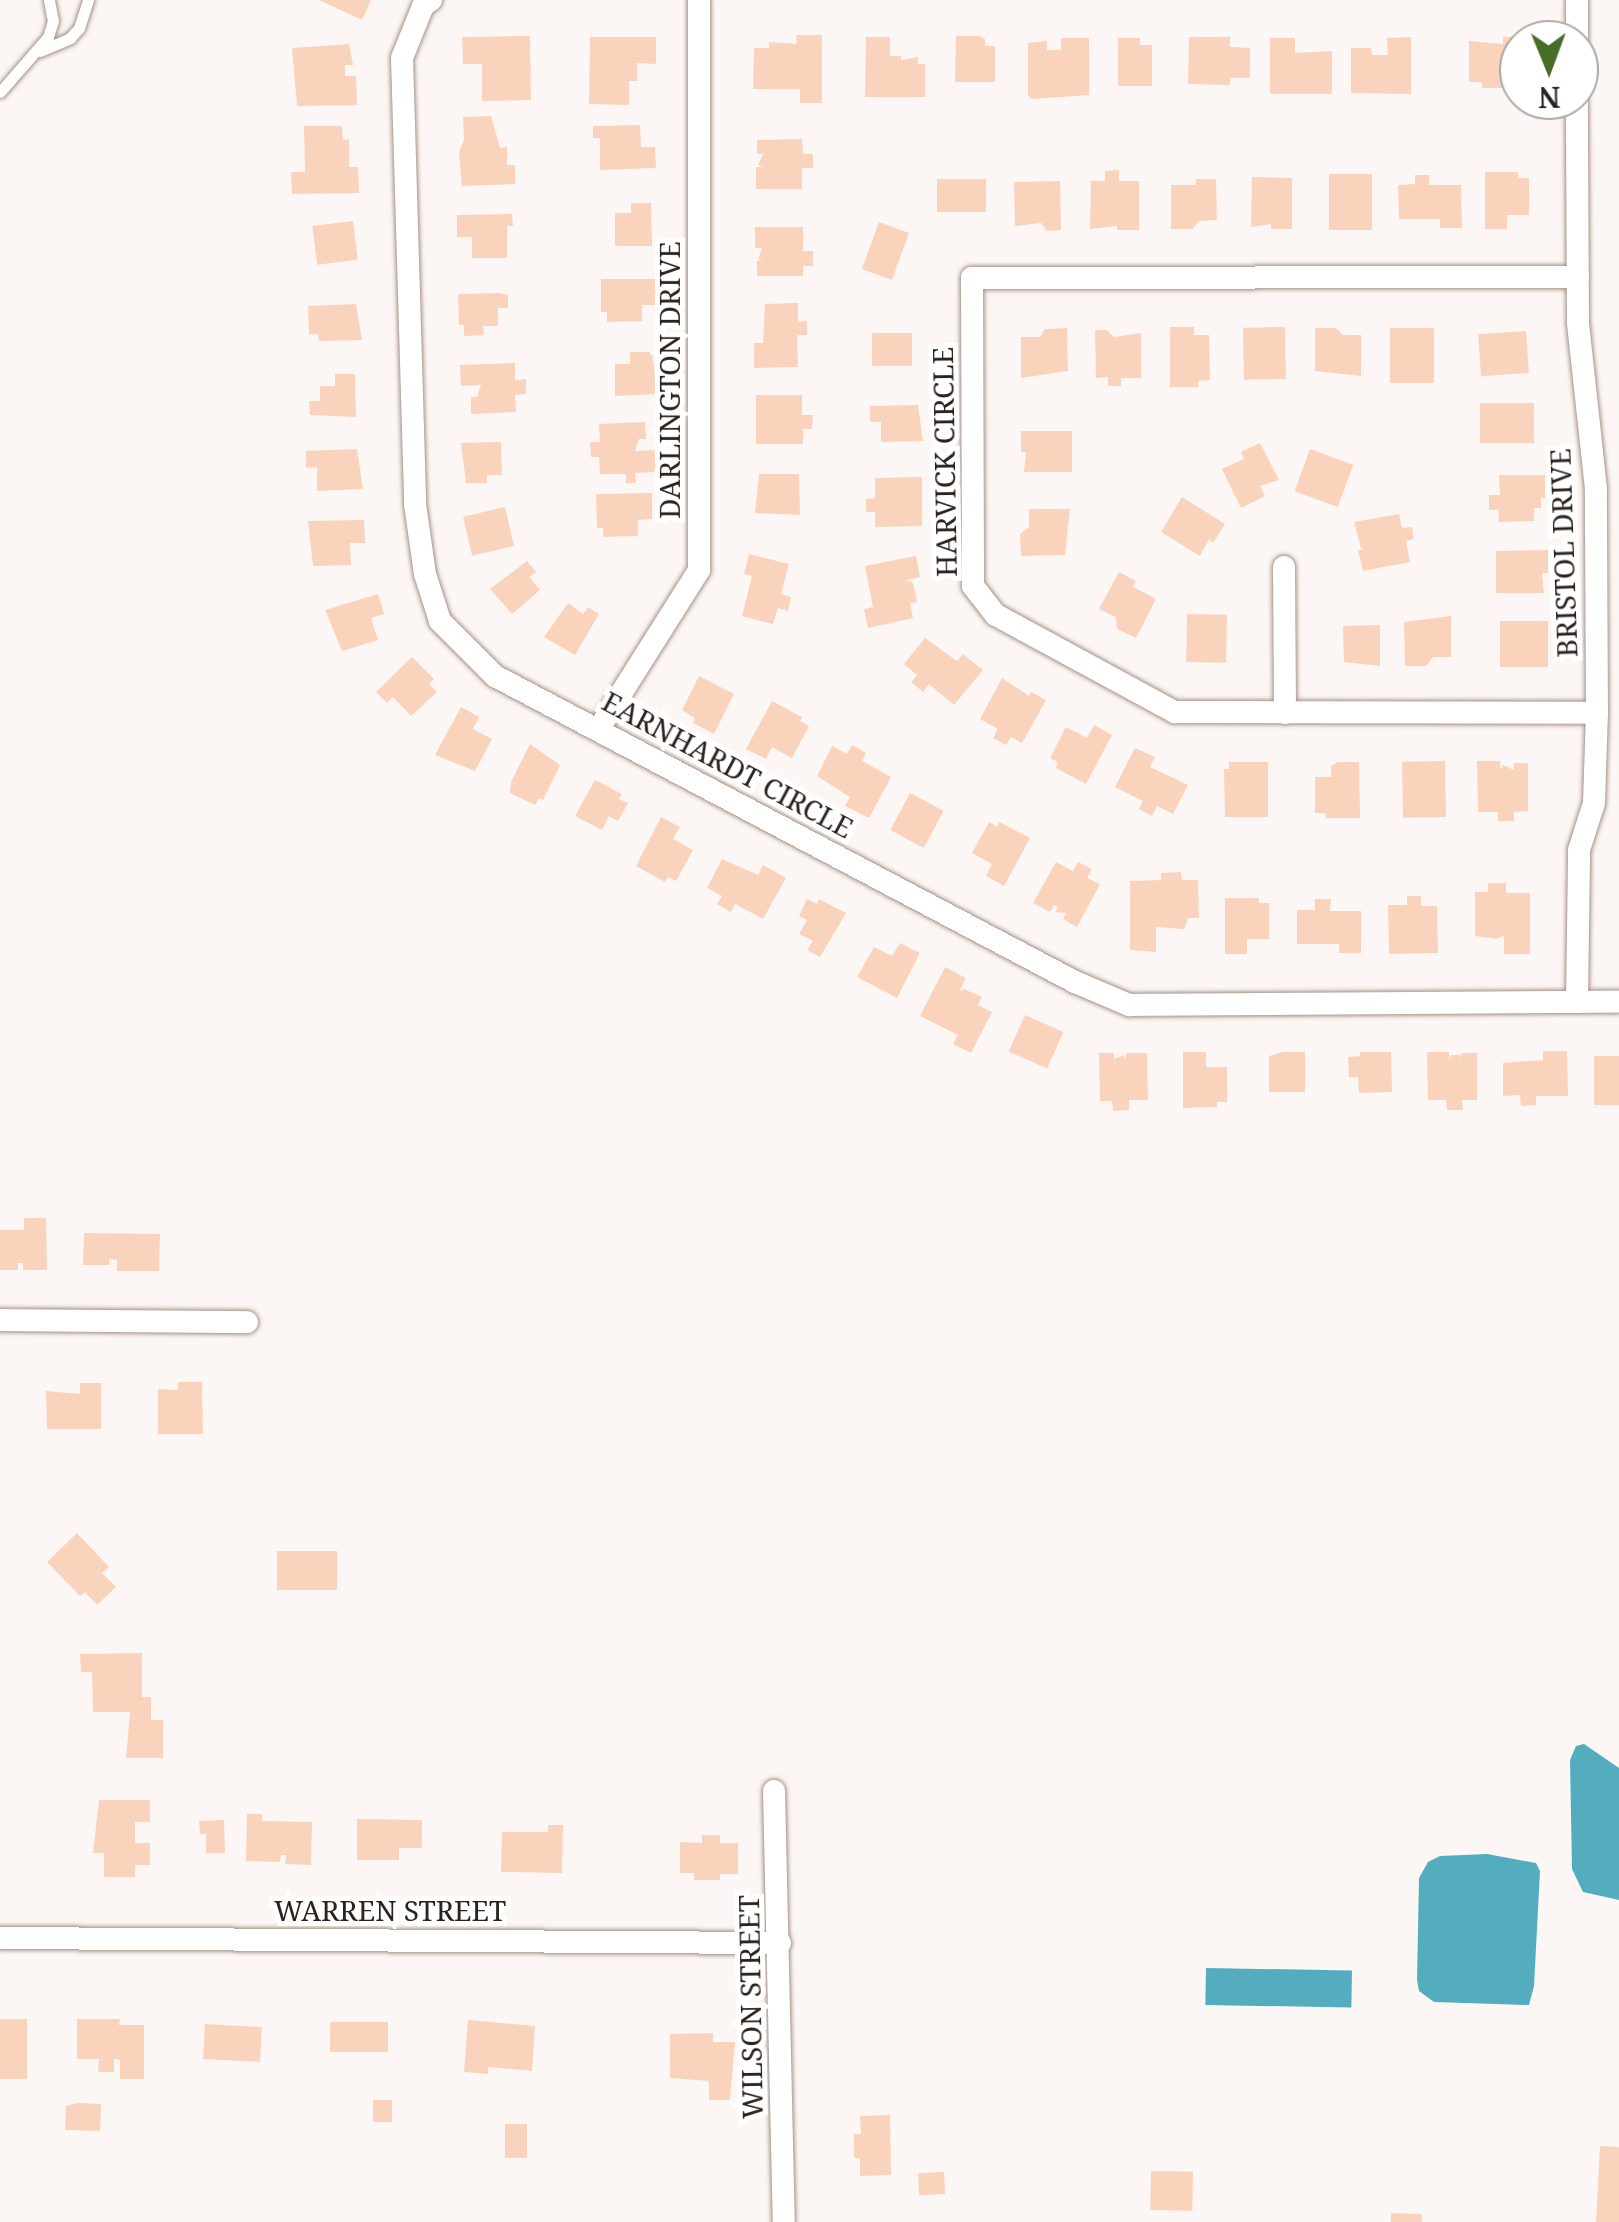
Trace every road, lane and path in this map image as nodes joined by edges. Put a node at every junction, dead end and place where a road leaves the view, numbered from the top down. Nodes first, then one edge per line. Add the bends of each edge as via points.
1 (49, 0) edge
2 (88, 0) edge
3 (431, 0) edge
4 (698, 0) edge
5 (36, 53) junction
6 (0, 92) edge
7 (1577, 120) edge
8 (1578, 277) junction
9 (1284, 567) dead end
10 (1597, 712) junction
11 (1285, 714) junction
12 (598, 730) junction
13 (1577, 1002) junction
14 (1619, 1002) edge
15 (0, 1320) edge
16 (247, 1322) dead end
17 (774, 1791) dead end
18 (0, 1938) edge
19 (780, 1943) junction
20 (784, 2222) edge

1 - 5 lane via 52,21
2 - 5 lane via 70,38
3 - 12 street, EARNHARDT CIRCLE via 402,58 414,504 425,574 440,621 495,676
4 - 12 street, DARLINGTON DRIVE via 699,570
5 - 6 lane
7 - 8 street, BRISTOL DRIVE
8 - 10 street, BRISTOL DRIVE via 1596,489
8 - 11 street, HARVICK CIRCLE via 972,278 973,586 982,603 1175,712
9 - 11 street
10 - 11 street, HARVICK CIRCLE
10 - 13 street, BRISTOL DRIVE via 1594,803 1579,850
12 - 13 street, EARNHARDT CIRCLE via 1130,1005
13 - 14 street, EARNHARDT CIRCLE
15 - 16 street
17 - 19 street, WILSON STREET
18 - 19 street, WARREN STREET
19 - 20 street, WILSON STREET

